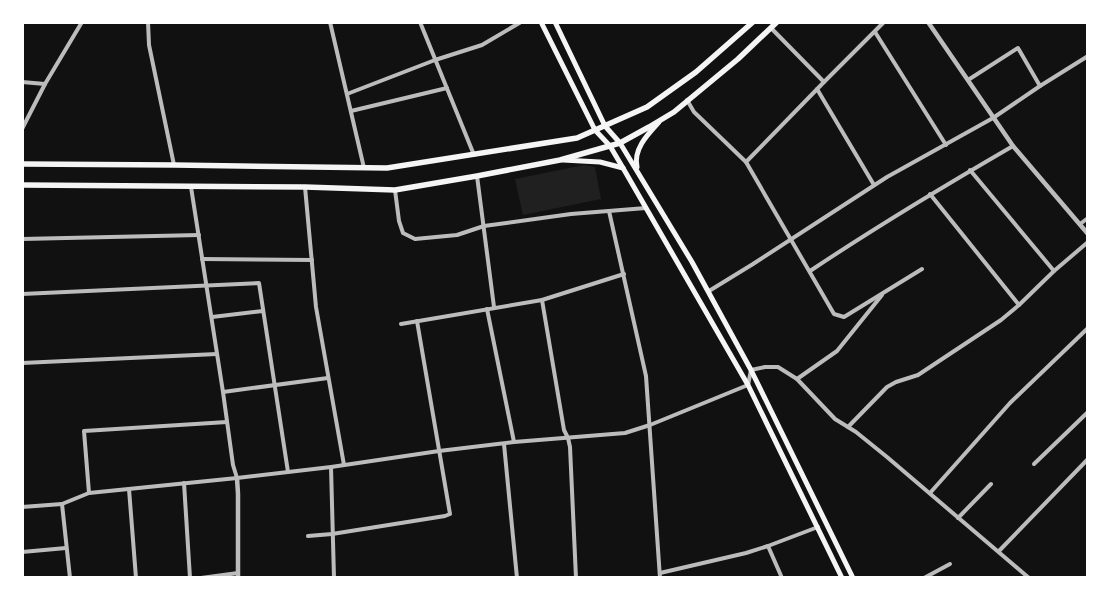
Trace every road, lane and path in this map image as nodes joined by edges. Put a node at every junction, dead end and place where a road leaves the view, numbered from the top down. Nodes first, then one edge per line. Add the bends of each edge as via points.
1 (82, 22) edge
2 (148, 22) edge
3 (330, 22) edge
4 (420, 22) edge
5 (521, 22) edge
6 (541, 22) edge
7 (555, 22) edge
8 (753, 22) edge
9 (777, 22) edge
10 (884, 22) edge
11 (928, 22) edge
12 (771, 28) junction
13 (875, 32) junction
14 (1088, 56) edge
15 (435, 60) junction
16 (968, 80) junction
17 (22, 82) edge
18 (824, 82) junction
19 (45, 84) junction
20 (1040, 86) junction
21 (446, 88) junction
22 (817, 89) junction
23 (347, 94) junction
24 (687, 100) junction
25 (351, 111) junction
26 (993, 118) junction
27 (660, 121) junction
28 (605, 126) junction
29 (22, 129) edge
30 (596, 130) junction
31 (620, 143) junction
32 (946, 144) junction
33 (610, 146) junction
34 (1013, 146) junction
35 (474, 155) junction
36 (560, 160) junction
37 (746, 162) junction
38 (22, 164) edge
39 (174, 165) junction
40 (364, 168) junction
41 (623, 168) junction
42 (970, 170) junction
43 (638, 172) junction
44 (478, 176) junction
45 (22, 185) edge
46 (874, 185) junction
47 (191, 187) junction
48 (305, 187) junction
49 (395, 190) junction
50 (930, 194) junction
51 (646, 208) junction
52 (609, 211) junction
53 (1088, 218) edge
54 (1080, 224) junction
55 (484, 226) junction
56 (1088, 234) edge
57 (198, 235) junction
58 (22, 239) edge
59 (791, 239) junction
60 (1088, 242) edge
61 (202, 259) junction
62 (312, 260) junction
63 (922, 269) dead end
64 (810, 271) junction
65 (1054, 271) junction
66 (624, 274) junction
67 (206, 285) junction
68 (709, 291) junction
69 (885, 292) junction
70 (22, 294) edge
71 (542, 300) junction
72 (1019, 305) junction
73 (494, 307) junction
74 (487, 309) junction
75 (263, 311) junction
76 (212, 317) junction
77 (417, 321) junction
78 (401, 324) dead end
79 (1088, 328) edge
80 (218, 354) junction
81 (22, 363) edge
82 (751, 370) junction
83 (328, 378) junction
84 (797, 379) junction
85 (275, 385) junction
86 (748, 385) junction
87 (224, 392) junction
88 (1088, 412) edge
89 (227, 422) junction
90 (650, 425) junction
91 (848, 427) junction
92 (568, 438) junction
93 (514, 442) junction
94 (504, 444) junction
95 (438, 451) junction
96 (1088, 459) edge
97 (1034, 464) dead end
98 (344, 465) junction
99 (331, 467) junction
100 (288, 472) junction
101 (237, 478) junction
102 (184, 483) junction
103 (991, 484) dead end
104 (129, 489) junction
105 (930, 492) junction
106 (89, 493) junction
107 (62, 504) junction
108 (22, 507) edge
109 (958, 518) junction
110 (818, 527) junction
111 (332, 534) junction
112 (308, 536) dead end
113 (768, 546) junction
114 (66, 548) junction
115 (999, 551) junction
116 (22, 552) edge
117 (950, 564) dead end
118 (660, 575) edge
119 (238, 576) edge
120 (70, 578) edge
121 (136, 578) edge
122 (190, 578) edge
123 (201, 578) edge
124 (334, 578) edge
125 (517, 578) edge
126 (576, 578) edge
127 (782, 578) edge
128 (842, 578) edge
129 (854, 578) edge
130 (924, 578) edge
131 (1029, 578) edge

1 - 19 street
2 - 39 street via 149,45
3 - 23 street
4 - 15 street
5 - 15 street via 482,45
6 - 30 main road
7 - 28 main road
8 - 28 main road via 696,72 647,107
9 - 12 main road
10 - 13 street
11 - 16 street
12 - 18 street
12 - 24 main road
13 - 18 street
13 - 32 street
14 - 20 street
15 - 21 street
15 - 23 street
16 - 20 street via 1018,48
16 - 26 street
17 - 19 street
18 - 22 street
19 - 29 street
20 - 26 street
21 - 25 street
21 - 35 street
22 - 37 street
22 - 46 street
23 - 25 street
24 - 27 main road
24 - 37 street via 694,112
25 - 40 street
26 - 32 street
26 - 34 street
27 - 31 main road
27 - 43 main road via 639,147
28 - 30 main road
28 - 31 main road
30 - 33 main road
30 - 35 main road via 577,138
31 - 33 main road
31 - 43 main road
32 - 46 street
33 - 36 main road
33 - 41 main road
34 - 42 street
34 - 54 street
35 - 40 main road via 387,168
36 - 41 main road via 600,162
36 - 44 main road
37 - 59 street
38 - 39 main road
39 - 40 main road
41 - 51 main road
42 - 50 street
42 - 65 street
43 - 68 main road
44 - 49 main road
44 - 55 street
45 - 47 main road
46 - 59 street
47 - 48 main road
47 - 57 street
48 - 49 main road
48 - 62 street
49 - 55 street via 403,233 415,239 457,235
50 - 64 street
50 - 72 street
51 - 52 street
51 - 86 main road
52 - 55 street
52 - 66 street
53 - 54 street
54 - 56 street
55 - 73 street
57 - 58 street
57 - 61 street
59 - 64 street
59 - 68 street
60 - 65 street
61 - 62 street
61 - 67 street
62 - 83 street
63 - 69 street
64 - 69 street via 834,314 844,317
65 - 72 street
66 - 71 street
66 - 90 street via 646,376
67 - 70 street
67 - 75 street via 259,283
67 - 76 street
68 - 82 main road
69 - 84 street via 837,351
71 - 73 street
71 - 92 street
72 - 91 street via 1002,320 918,375 887,388
73 - 74 street
74 - 77 street
74 - 93 street
75 - 76 street
75 - 85 street
76 - 80 street
77 - 78 street
77 - 95 street
79 - 105 street via 1010,403
80 - 81 street
80 - 87 street
82 - 84 street via 778,367
82 - 86 street
82 - 129 main road
83 - 85 street
83 - 98 street
84 - 91 street via 835,419
85 - 87 street
85 - 100 street
86 - 90 street
86 - 110 main road
87 - 89 street
88 - 97 street
89 - 101 street
89 - 106 street via 84,431
90 - 92 street via 625,433
90 - 118 street
91 - 105 street
92 - 93 street
92 - 126 street
93 - 94 street
94 - 95 street
94 - 125 street
95 - 98 street
95 - 111 street via 450,514
96 - 115 street
98 - 99 street
99 - 100 street
99 - 111 street
100 - 101 street
101 - 102 street
101 - 119 street
102 - 104 street
102 - 122 street
103 - 109 street
104 - 106 street
104 - 121 street
105 - 109 street
106 - 107 street
107 - 108 street
107 - 114 street
109 - 115 street
110 - 113 street
110 - 128 main road
111 - 112 street
111 - 124 street
113 - 118 street
113 - 127 street
114 - 116 street
114 - 120 street
115 - 131 street
117 - 130 street
119 - 123 street

